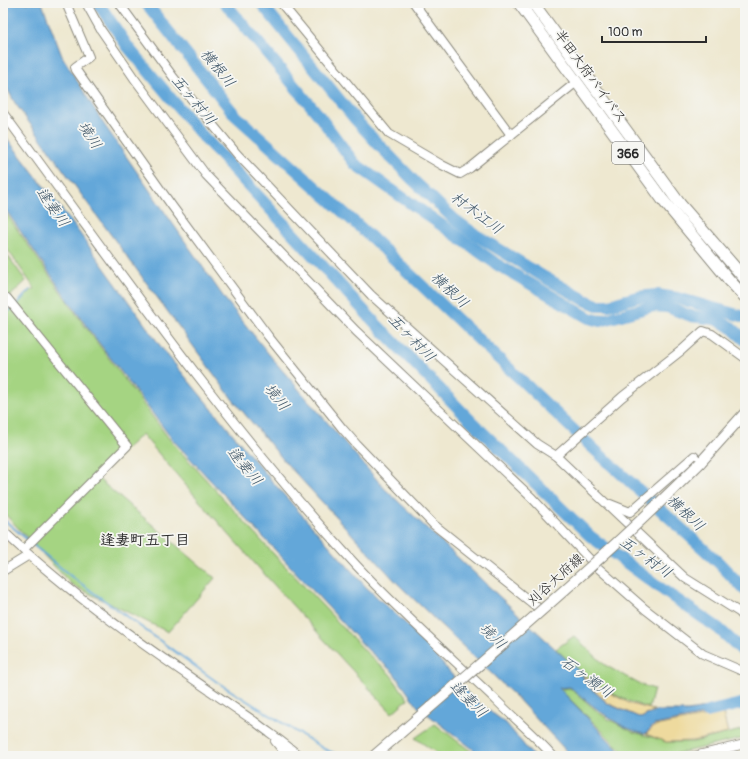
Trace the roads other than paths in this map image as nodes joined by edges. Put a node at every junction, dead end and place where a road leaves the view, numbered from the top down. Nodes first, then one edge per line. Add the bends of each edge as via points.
1 (66, 3) edge
2 (86, 3) edge
3 (119, 3) edge
4 (281, 3) edge
5 (414, 3) edge
6 (519, 3) edge
7 (532, 3) edge
8 (575, 80) junction
9 (3, 113) edge
10 (511, 135) junction
11 (745, 280) edge
12 (745, 297) edge
13 (3, 302) edge
14 (745, 358) edge
15 (745, 413) edge
16 (556, 456) junction
17 (700, 463) junction
18 (605, 502) junction
19 (3, 531) edge
20 (26, 553) junction
21 (3, 571) edge
22 (542, 611) junction
23 (745, 618) edge
24 (745, 670) edge
25 (271, 736) junction
26 (745, 744) edge
27 (287, 756) edge
28 (299, 756) edge
29 (374, 756) edge
30 (553, 756) edge
31 (694, 756) edge

1 - 22 street via 89,57 75,67 76,70 268,336 357,445 433,524
2 - 24 street via 134,78 206,175 356,331 532,498 596,566 639,604 702,654
3 - 16 street via 174,78 237,154 371,295 537,444
4 - 10 street via 390,134 442,165 460,174
5 - 10 street
6 - 8 highway, 半田大府パイパス / 366
7 - 11 highway, 半田大府パイパス / 366 via 680,204
8 - 10 street via 574,84
8 - 12 highway, 半田大府パイパス / 366 via 662,199
9 - 30 street via 188,365 315,519 363,572
13 - 20 street via 7,298 126,446
14 - 16 street via 712,334 703,331 622,397
15 - 17 main road, 刈谷大府線
16 - 18 street
17 - 18 street via 694,456 630,512
17 - 22 main road, 刈谷大府線, bridge via 668,496
18 - 23 street via 686,578
19 - 20 street
20 - 21 street
20 - 25 street via 140,643
22 - 29 main road, 刈谷大府線, bridge
25 - 27 street
25 - 28 street
26 - 31 street

